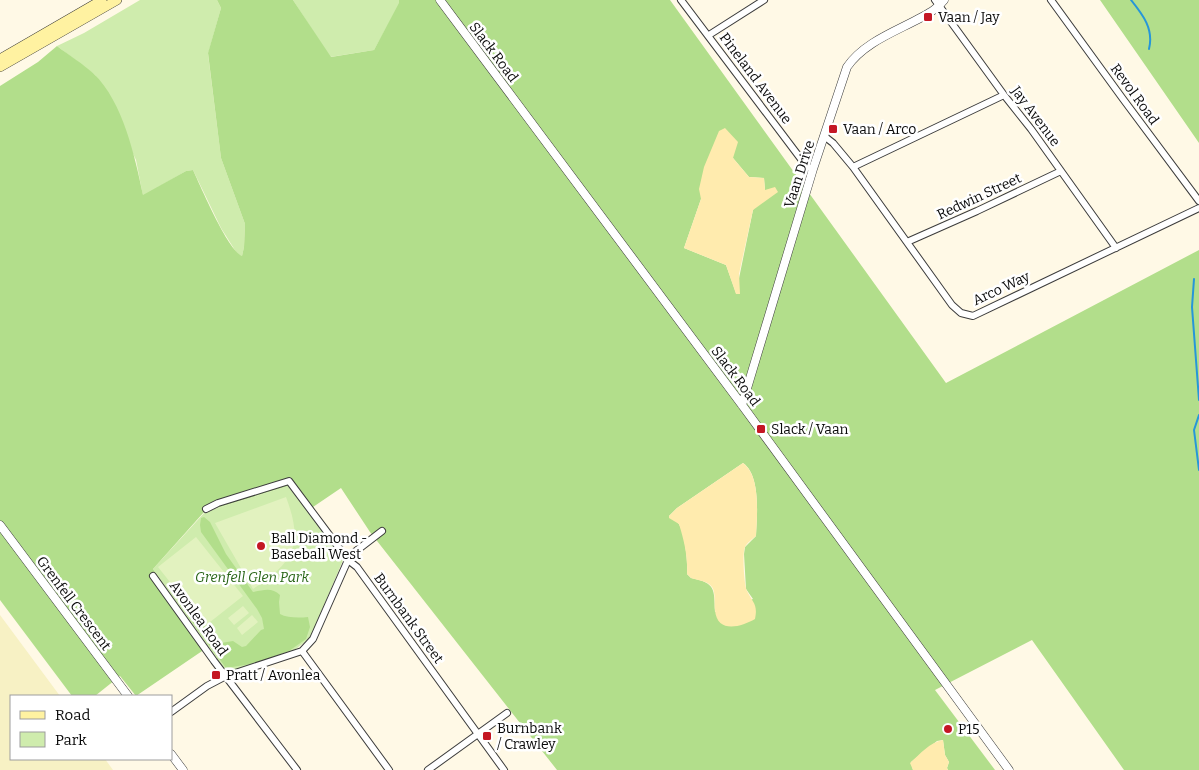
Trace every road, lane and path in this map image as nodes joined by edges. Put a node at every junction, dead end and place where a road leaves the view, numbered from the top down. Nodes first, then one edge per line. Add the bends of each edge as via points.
1 (102, 0) edge
2 (117, 0) edge
3 (440, 0) edge
4 (681, 0) edge
5 (764, 0) edge
6 (1051, 0) edge
7 (940, 2) edge
8 (709, 35) junction
9 (0, 58) edge
10 (0, 67) edge
11 (1004, 95) junction
12 (824, 136) junction
13 (853, 167) junction
14 (813, 169) junction
15 (1061, 171) junction
16 (1199, 201) edge
17 (1199, 208) edge
18 (907, 242) junction
19 (1116, 248) junction
20 (742, 405) junction
21 (206, 509) dead end
22 (0, 525) edge
23 (382, 531) dead end
24 (348, 560) junction
25 (153, 576) dead end
26 (302, 651) junction
27 (226, 676) junction
28 (127, 695) edge
29 (172, 711) edge
30 (507, 713) dead end
31 (477, 733) junction
32 (172, 755) edge
33 (183, 770) edge
34 (297, 770) edge
35 (389, 770) edge
36 (428, 770) edge
37 (504, 770) edge
38 (1009, 770) edge

1 - 9 main road
2 - 10 main road
3 - 20 street, Slack Road
4 - 8 street, Pineland Avenue
5 - 8 street
6 - 16 street, Revol Road
7 - 11 street, Jay Avenue
7 - 12 street, Vaan Drive via 854,56 847,67
8 - 14 street, Pineland Avenue via 807,167
11 - 13 street
11 - 15 street, Jay Avenue
12 - 13 street, Arco Way
12 - 14 street, Vaan Drive
13 - 18 street, Arco Way
14 - 20 street, Vaan Drive
15 - 18 street, Redwin Street
15 - 19 street, Jay Avenue
17 - 19 street, Arco Way
18 - 19 street, Arco Way via 952,305 961,313 973,316
20 - 38 street, Slack Road
21 - 24 street, Burnbank Street via 289,481
22 - 28 street, Grenfell Crescent
23 - 24 street
24 - 26 street via 313,639
24 - 31 street, Burnbank Street via 357,567
25 - 27 street, Avonlea Road
26 - 27 street
26 - 35 street
27 - 29 street
27 - 34 street, Avonlea Road
30 - 31 street
31 - 36 street
31 - 37 street, Burnbank Street
32 - 33 street

